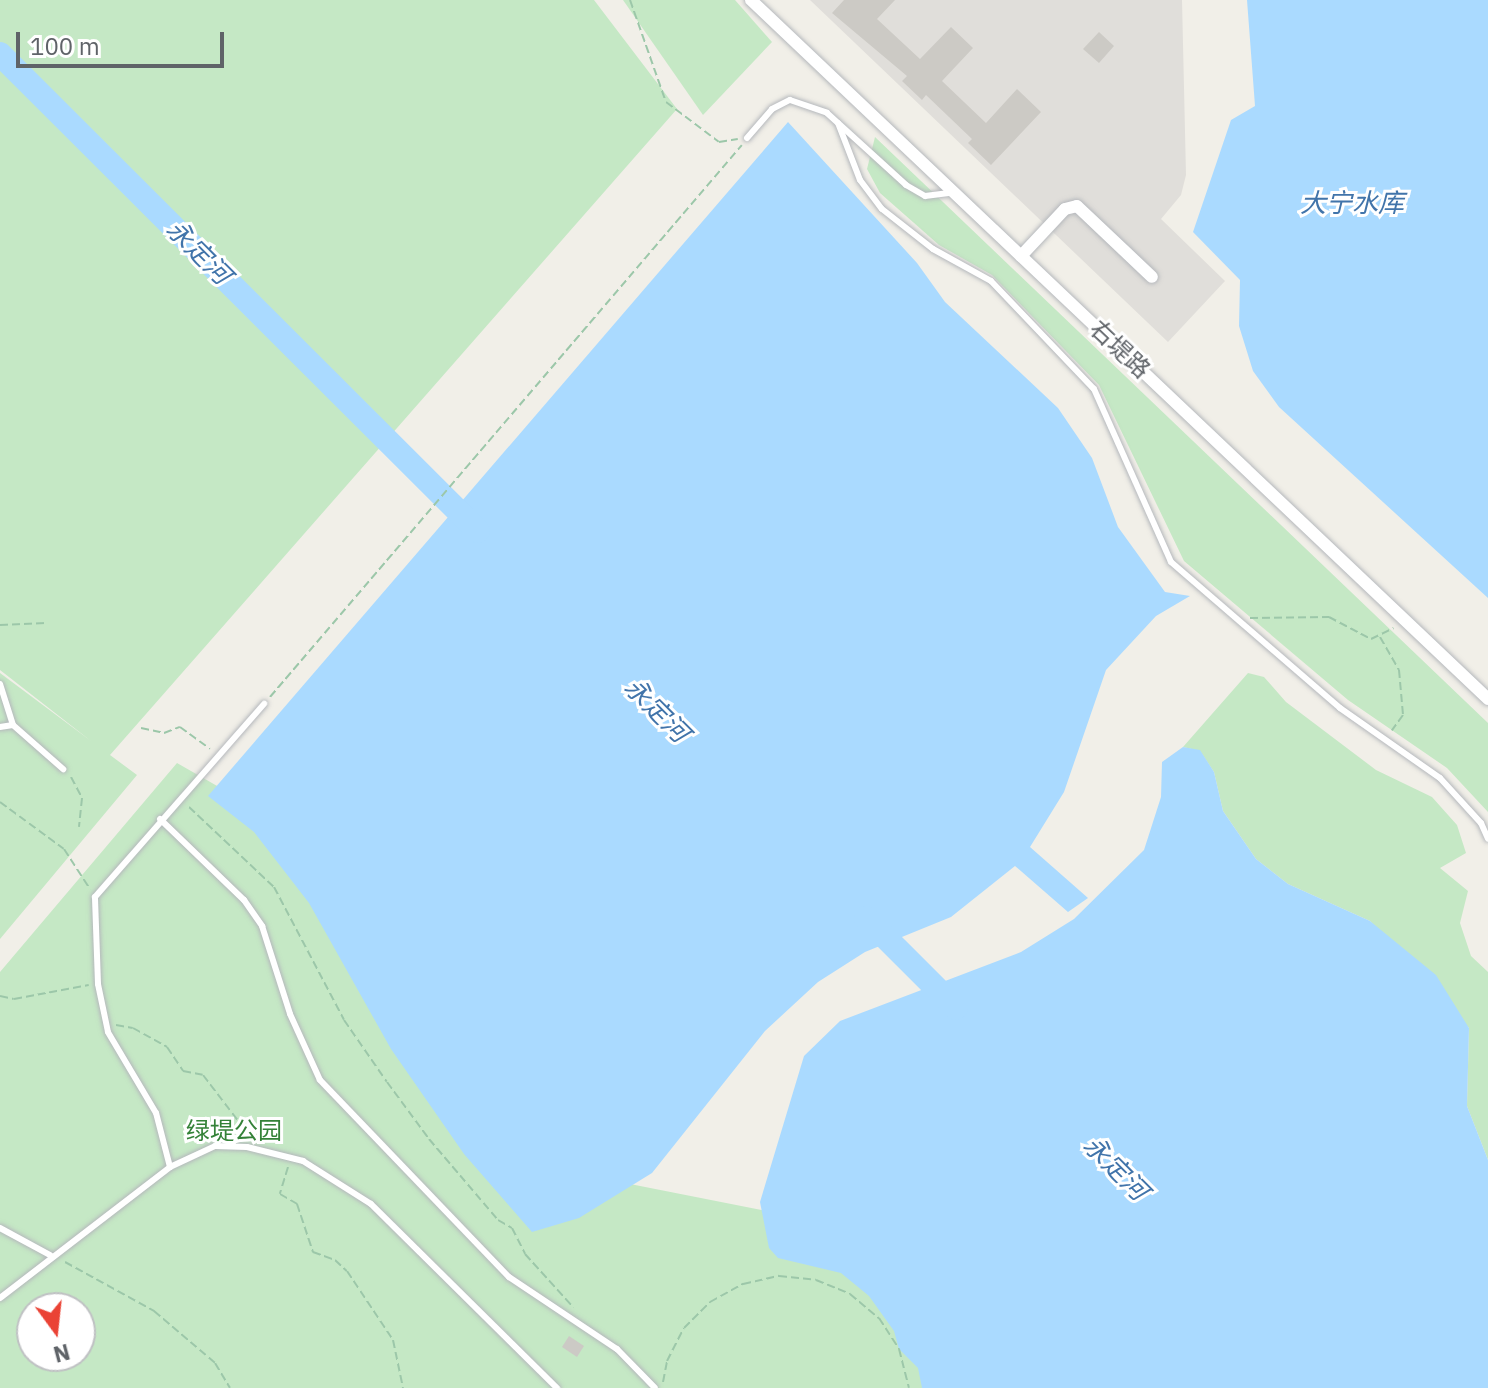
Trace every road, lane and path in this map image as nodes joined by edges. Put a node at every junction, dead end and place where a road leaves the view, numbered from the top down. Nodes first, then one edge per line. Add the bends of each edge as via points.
1 (630, 0) edge
2 (751, 0) edge
3 (841, 127) junction
4 (747, 138) junction
5 (954, 193) junction
6 (1021, 256) junction
7 (1152, 277) dead end
8 (1404, 619) junction
9 (1241, 621) junction
10 (46, 623) dead end
11 (0, 625) edge
12 (1380, 636) junction
13 (0, 684) edge
14 (1488, 699) edge
15 (264, 704) joint
16 (13, 725) junction
17 (0, 727) edge
18 (141, 728) dead end
19 (1385, 740) junction
20 (219, 758) junction
21 (63, 769) joint
22 (178, 799) junction
23 (0, 802) edge
24 (160, 819) junction
25 (79, 827) dead end
26 (1488, 839) edge
27 (95, 897) junction
28 (98, 984) junction
29 (0, 996) edge
30 (107, 1024) junction
31 (257, 1150) junction
32 (293, 1159) junction
33 (170, 1167) junction
34 (0, 1228) edge
35 (50, 1255) junction
36 (0, 1298) edge
37 (576, 1322) junction
38 (230, 1388) edge
39 (403, 1388) edge
40 (557, 1388) edge
41 (655, 1388) edge
42 (662, 1388) edge
43 (909, 1388) edge

1 - 4 path via 666,102 719,142
2 - 5 street, 右堤路
3 - 4 lane via 827,113 790,100 772,109
3 - 5 lane via 906,185 925,196
3 - 9 lane via 860,180 882,209 933,249 991,281 1094,389 1171,562
4 - 15 path
5 - 6 street, 右堤路
6 - 7 street via 1065,209 1077,206
6 - 8 street, 右堤路
8 - 12 path
8 - 14 street, 右堤路
9 - 12 path via 1256,615 1329,617 1355,634
9 - 19 lane
10 - 11 path
12 - 19 path via 1399,670 1403,715
13 - 16 lane
15 - 20 lane
16 - 17 lane
16 - 21 lane
18 - 20 path via 164,733 180,727
19 - 26 lane via 1440,778 1481,823
20 - 22 lane
21 - 25 path via 79,785
22 - 24 lane
22 - 37 path via 274,887 344,1020 429,1139 498,1220 512,1228 525,1254 566,1297
23 - 27 path via 64,849
24 - 27 lane
24 - 37 lane via 244,900 262,926 290,1014 320,1080 509,1277
27 - 28 lane
28 - 29 path via 14,999
28 - 30 lane
30 - 31 path via 133,1028 167,1047 183,1071 203,1075
30 - 33 lane via 156,1113
31 - 32 lane
31 - 33 lane via 215,1146
32 - 39 path via 280,1194 297,1204 313,1252 347,1271 393,1340
32 - 40 lane via 340,1181 371,1204
33 - 35 lane
34 - 35 lane
35 - 36 lane
35 - 38 path via 154,1311 215,1363
37 - 41 lane via 617,1349
42 - 43 path via 667,1361 684,1328 710,1302 743,1284 779,1276 850,1294 879,1318 899,1349

